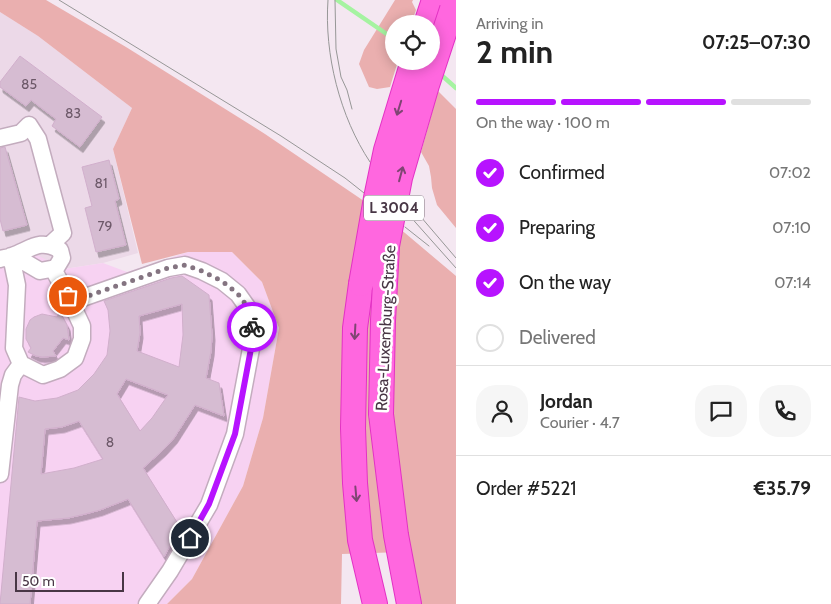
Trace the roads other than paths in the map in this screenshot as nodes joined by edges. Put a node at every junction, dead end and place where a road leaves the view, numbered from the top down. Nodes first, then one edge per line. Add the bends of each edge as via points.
1 (440, 7) edge
2 (410, 70) edge
3 (0, 138) edge
4 (51, 244) junction
5 (6, 258) edge
6 (53, 269) junction
7 (71, 302) junction
8 (21, 364) junction
9 (0, 474) edge
10 (379, 538) junction
11 (147, 604) edge
12 (364, 604) edge
13 (375, 604) edge
14 (393, 604) edge
15 (409, 604) edge

10 -> 1 highway, Rosa-Luxemburg-Straße / L 3004, bridge via 387,246 400,178 426,85
2 -> 10 highway, Rosa-Luxemburg-Straße / L 3004, bridge via 386,150 355,328 355,483
3 - 4 street via 21,133 29,125 38,139 63,233
4 - 5 street via 32,246
4 - 6 street via 60,250 62,258
5 - 6 street via 22,261 40,271
5 - 8 street via 17,285 14,348
6 - 7 street
7 - 8 street via 82,326 82,339 75,358 60,369 43,375
7 - 11 street via 185,265 222,281 250,310 253,338 235,434 209,504
8 - 9 street via 10,385
10 - 12 highway
10 - 13 highway, Rosa-Luxemburg-Straße / L 3004
10 - 14 highway, Rosa-Luxemburg-Straße / L 3004
10 - 15 highway

